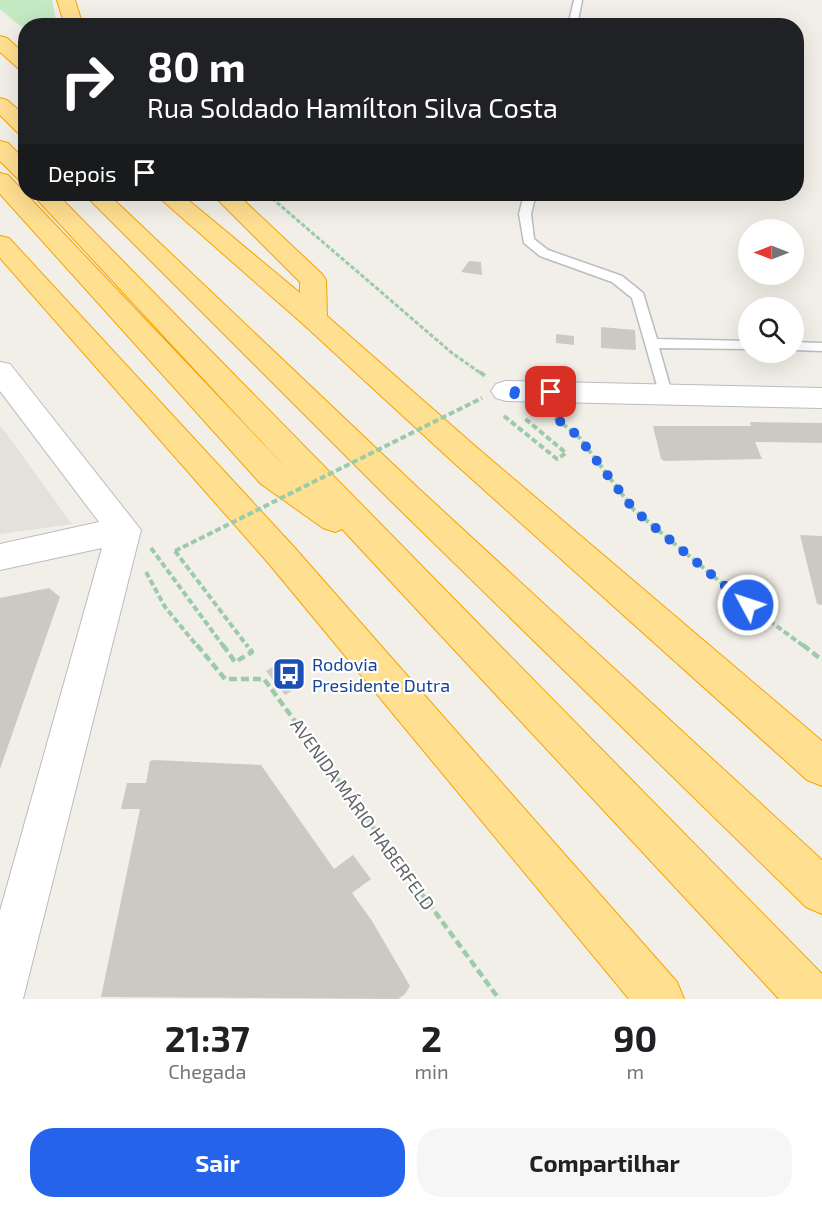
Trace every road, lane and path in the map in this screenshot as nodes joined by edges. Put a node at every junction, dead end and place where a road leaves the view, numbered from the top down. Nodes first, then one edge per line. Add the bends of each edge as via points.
1 (66, 0) edge
2 (578, 0) edge
3 (72, 18) edge
4 (574, 18) edge
5 (0, 42) edge
6 (18, 58) edge
7 (0, 104) edge
8 (18, 121) edge
9 (0, 148) edge
10 (18, 166) edge
11 (0, 180) edge
12 (18, 200) edge
13 (19, 201) edge
14 (51, 201) edge
15 (102, 201) edge
16 (174, 201) edge
17 (231, 201) edge
18 (275, 201) edge
19 (528, 201) edge
20 (0, 243) edge
21 (313, 318) junction
22 (651, 343) junction
23 (738, 345) edge
24 (804, 346) edge
25 (822, 347) edge
26 (0, 371) edge
27 (665, 393) junction
28 (822, 398) edge
29 (499, 404) junction
30 (135, 535) junction
31 (0, 557) edge
32 (390, 557) junction
33 (822, 660) edge
34 (822, 767) edge
35 (822, 891) edge
36 (0, 997) edge
37 (499, 999) edge
38 (660, 999) edge
39 (812, 999) edge

1 - 3 highway
2 - 4 lane
5 - 6 highway
7 - 8 highway
9 - 10 highway
11 - 12 highway
13 - 32 highway via 272,477
14 - 32 highway
15 - 35 highway
16 - 21 highway
17 - 21 highway via 313,280
18 - 29 path via 452,353
19 - 22 lane via 525,214 528,240 544,253 617,279 639,296
20 - 38 highway via 282,556
21 - 34 highway
22 - 23 lane
22 - 27 lane
24 - 25 lane
26 - 30 street
27 - 28 street
27 - 29 street
29 - 29 path via 566,453 557,459
29 - 30 path, bridge via 175,551 252,652 236,662
29 - 33 path via 539,404 578,436 634,510 748,605
30 - 31 street
30 - 36 street
30 - 37 path, AVENIDA MÁRIO HABERFELD via 165,607 225,679 264,679
32 - 39 highway

